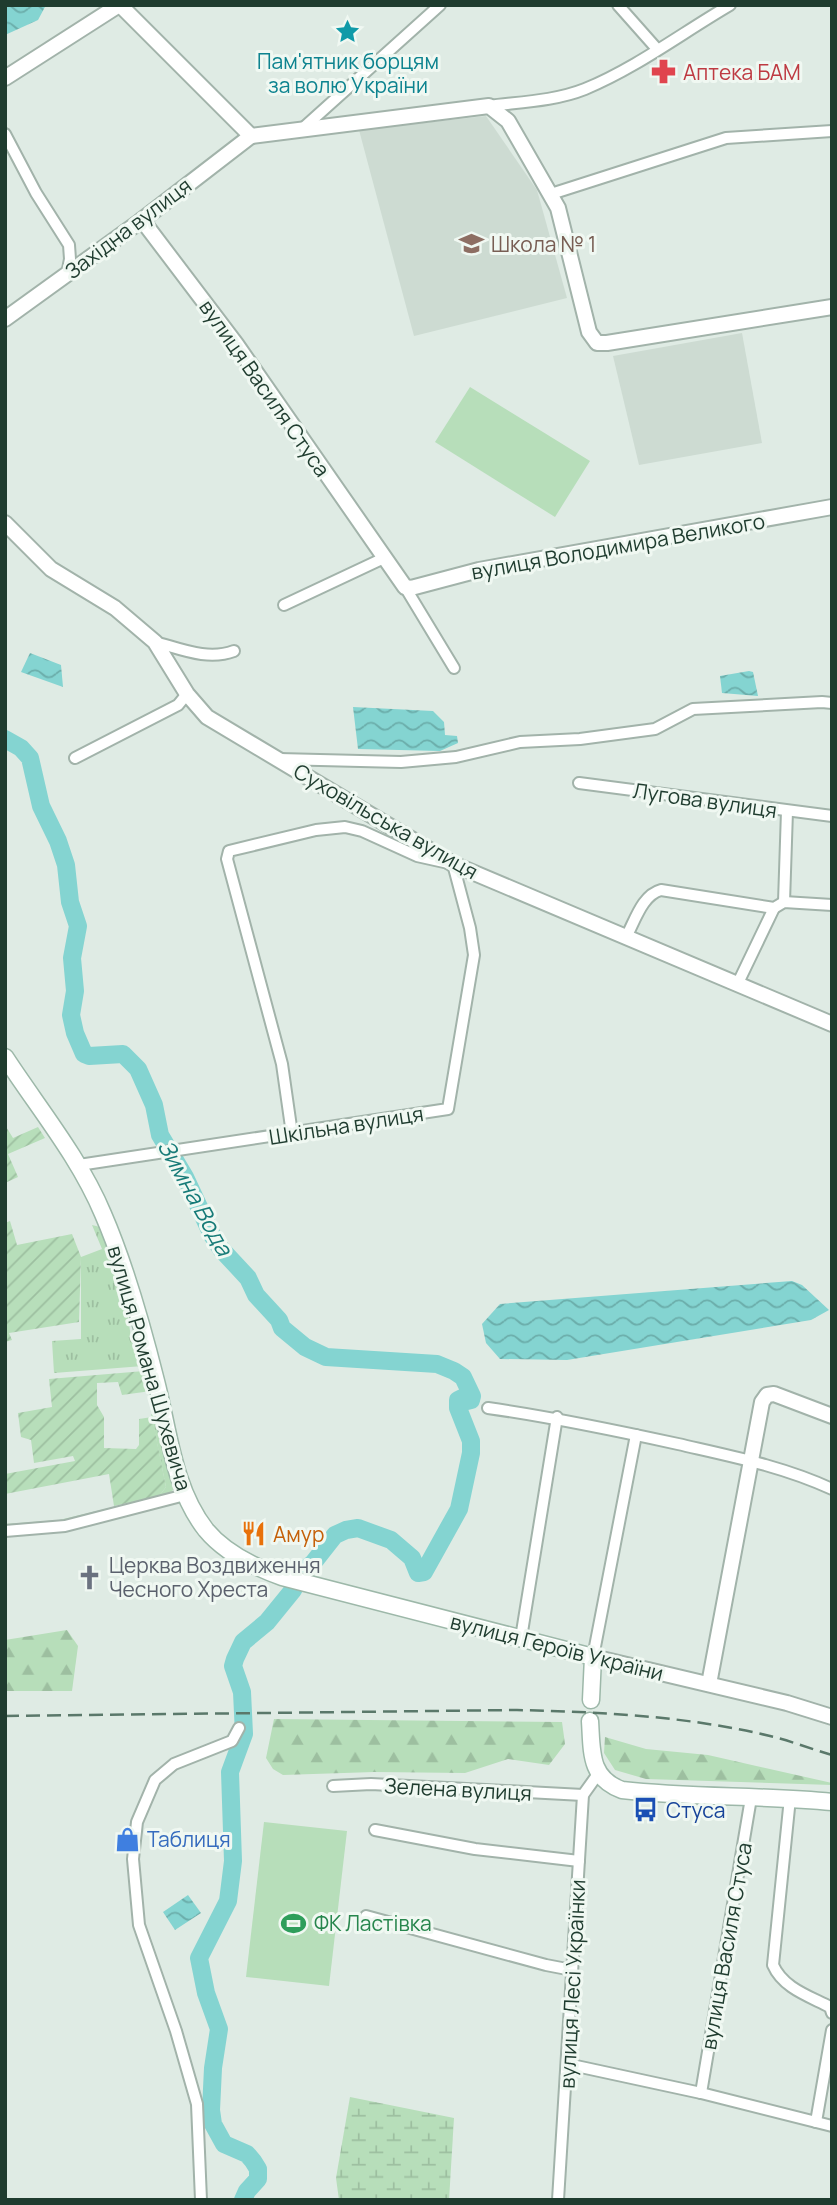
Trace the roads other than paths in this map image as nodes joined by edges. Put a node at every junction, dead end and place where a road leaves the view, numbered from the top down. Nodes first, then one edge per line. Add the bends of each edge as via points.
1 (119, 5) edge
2 (440, 5) edge
3 (618, 5) edge
4 (730, 5) edge
5 (657, 49) junction
6 (5, 79) edge
7 (489, 107) junction
8 (301, 130) junction
9 (832, 131) edge
10 (5, 134) edge
11 (251, 136) junction
12 (551, 194) junction
13 (142, 220) junction
14 (67, 274) junction
15 (832, 307) edge
16 (5, 319) edge
17 (832, 507) edge
18 (5, 523) edge
19 (384, 558) junction
20 (405, 587) junction
21 (284, 605) dead end
22 (156, 642) junction
23 (234, 651) dead end
24 (454, 668) dead end
25 (187, 694) junction
26 (832, 703) edge
27 (75, 758) dead end
28 (276, 758) junction
29 (579, 783) dead end
30 (787, 811) junction
31 (832, 816) edge
32 (453, 864) junction
33 (779, 905) junction
34 (832, 905) edge
35 (626, 937) junction
36 (738, 983) junction
37 (832, 1024) edge
38 (5, 1057) edge
39 (292, 1134) junction
40 (79, 1165) junction
41 (488, 1408) dead end
42 (832, 1416) edge
43 (557, 1417) junction
44 (636, 1435) junction
45 (751, 1461) junction
46 (832, 1489) edge
47 (185, 1495) junction
48 (5, 1531) edge
49 (282, 1577) joint
50 (521, 1638) junction
51 (593, 1657) junction
52 (709, 1684) junction
53 (591, 1700) dead end
54 (832, 1717) edge
55 (590, 1721) dead end
56 (240, 1728) dead end
57 (598, 1773) junction
58 (333, 1786) dead end
59 (583, 1795) junction
60 (751, 1798) junction
61 (790, 1798) junction
62 (832, 1802) edge
63 (375, 1830) dead end
64 (579, 1861) junction
65 (366, 1916) dead end
66 (572, 1970) junction
67 (832, 1994) edge
68 (831, 2010) edge
69 (832, 2030) edge
70 (567, 2064) junction
71 (701, 2093) junction
72 (816, 2122) junction
73 (832, 2126) edge
74 (201, 2200) edge
75 (558, 2200) edge

1 - 6 street
1 - 11 street
2 - 8 street
3 - 5 street
4 - 5 street
5 - 7 street via 584,89
7 - 8 street
7 - 12 street via 508,121
8 - 11 street
9 - 12 street via 726,138
10 - 14 street via 69,245
11 - 13 street, Західна вулиця
12 - 15 street via 564,225 589,332 597,342
13 - 14 street, Західна вулиця
13 - 19 street, вулиця Василя Стуса via 236,344
14 - 16 street, Західна вулиця
17 - 20 street, вулиця Володимира Великого
18 - 22 street, Суховільська вулиця via 51,569 114,608
19 - 20 street, вулиця Василя Стуса
19 - 21 street
20 - 24 street, вулиця Василя Стуса
22 - 23 street via 201,655
22 - 25 street, Суховільська вулиця
25 - 27 street via 178,705
25 - 28 street, Суховільська вулиця via 207,718
26 - 28 street via 693,709 655,729 520,742 442,758 401,762
28 - 32 street, Суховільська вулиця
29 - 30 street, Лугова вулиця
30 - 31 street, Лугова вулиця
30 - 33 street
32 - 35 street, Суховільська вулиця
32 - 39 street, Шкільна вулиця via 474,955 448,1109
32 - 39 street via 416,856 345,827 229,851 227,859 282,1064
33 - 34 street
33 - 35 street via 661,890 646,900
33 - 36 street
35 - 36 street, Суховільська вулиця
36 - 37 street, Суховільська вулиця
38 - 40 main road, вулиця Романа Шухевича
39 - 40 street, Шкільна вулиця
40 - 47 main road, вулиця Романа Шухевича via 103,1212 131,1293
41 - 43 street
42 - 45 street via 767,1395
43 - 44 street
43 - 50 street
44 - 45 street
44 - 51 street
45 - 46 street via 800,1474
45 - 52 street
47 - 48 street via 65,1525
47 - 49 main road, вулиця Романа Шухевича via 218,1543
49 - 50 main road, вулиця Героїв України
50 - 51 main road, вулиця Героїв України
51 - 52 street, вулиця Героїв України
51 - 53 main road
52 - 54 street, вулиця Героїв України
55 - 57 main road
56 - 74 street via 232,1741 174,1764 155,1780 137,1822 132,1859 139,1924 197,2104
57 - 59 street
57 - 60 main road via 622,1790
58 - 59 street, Зелена вулиця
59 - 64 street, вулиця Лесі Українки
60 - 61 main road
60 - 71 street, вулиця Василя Стуса
61 - 62 main road
61 - 68 street via 773,1965 792,1988
63 - 64 street via 475,1849
64 - 66 street, вулиця Лесі Українки
65 - 66 street
66 - 70 street, вулиця Лесі Українки
67 - 68 street
69 - 72 street
70 - 71 street
70 - 75 street, вулиця Лесі Українки
71 - 72 street
72 - 73 street

